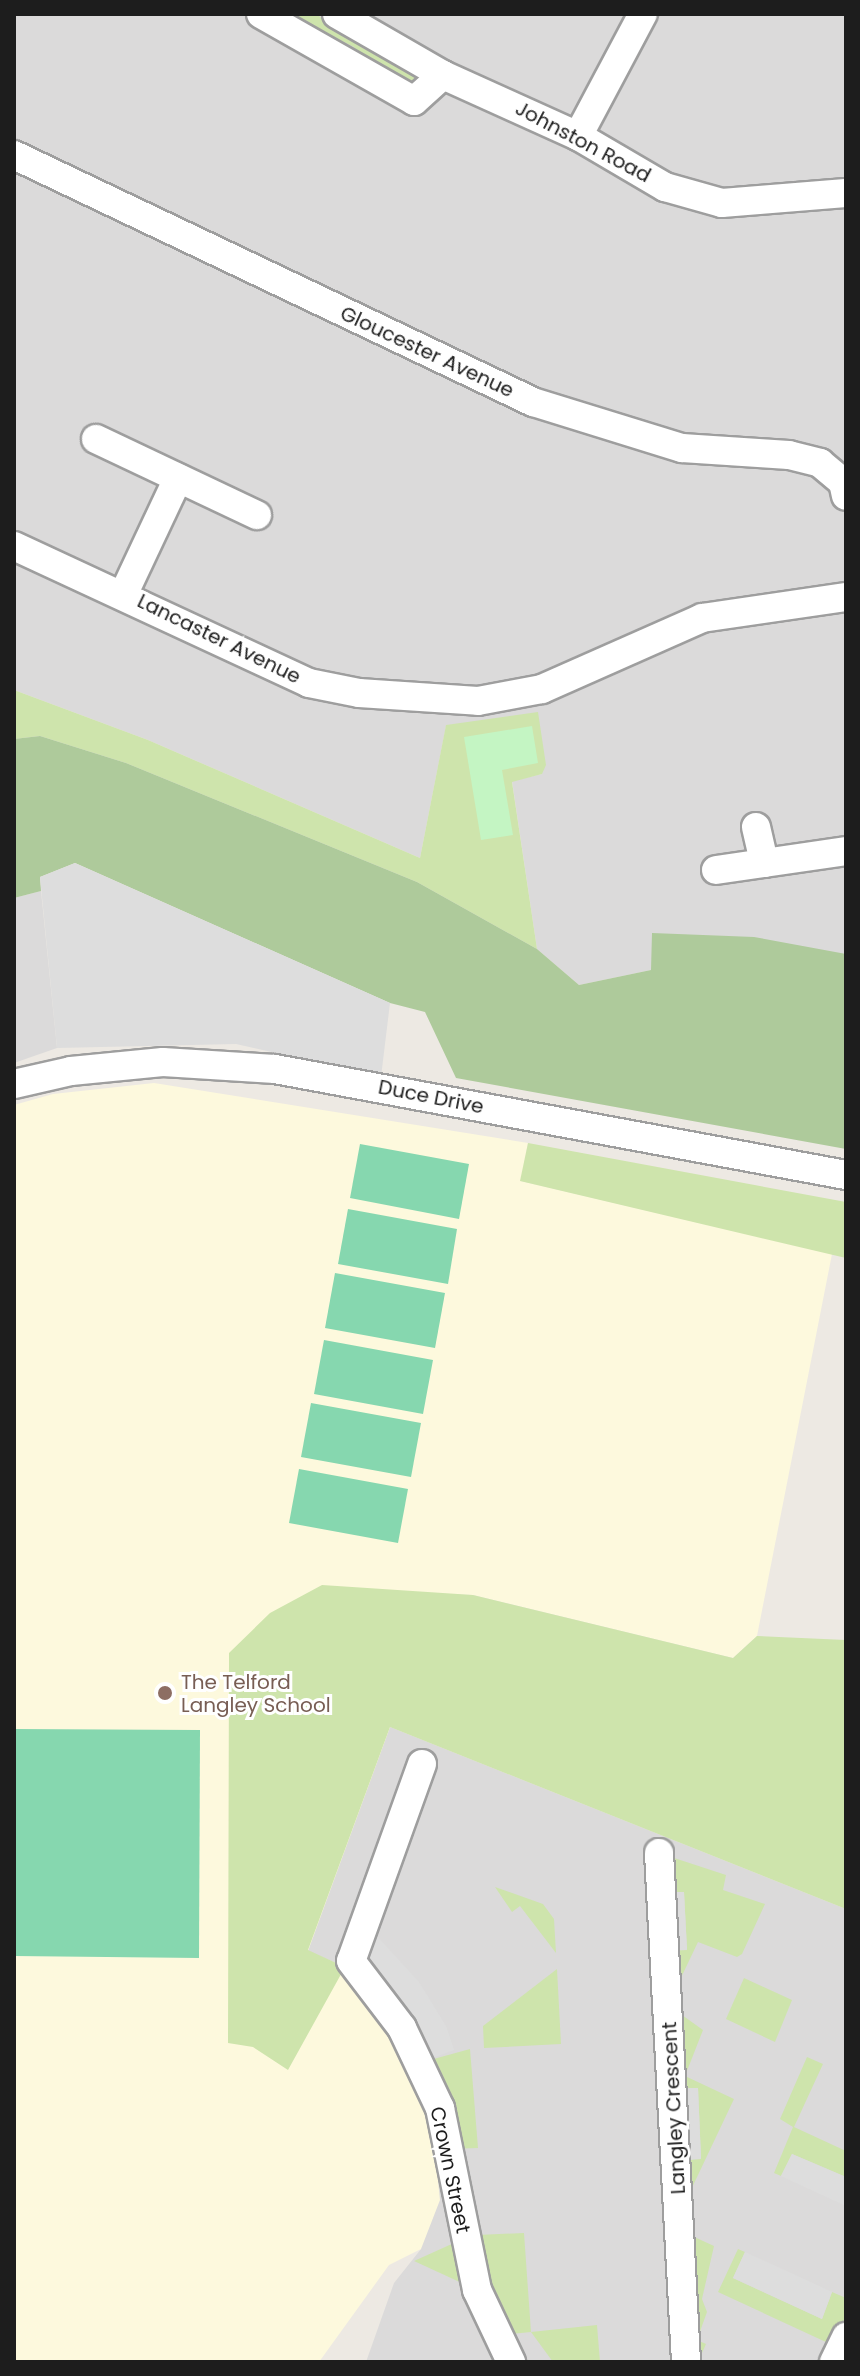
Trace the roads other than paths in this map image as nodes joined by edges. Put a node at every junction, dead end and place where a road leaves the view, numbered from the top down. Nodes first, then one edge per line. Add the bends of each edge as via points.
1 (261, 14) edge
2 (337, 14) edge
3 (643, 14) edge
4 (443, 75) junction
5 (578, 136) junction
6 (14, 155) edge
7 (846, 193) edge
8 (96, 439) dead end
9 (178, 478) junction
10 (846, 496) edge
11 (257, 515) dead end
12 (14, 546) edge
13 (124, 593) junction
14 (846, 597) edge
15 (756, 827) dead end
16 (846, 851) edge
17 (764, 863) junction
18 (716, 870) dead end
19 (14, 1084) edge
20 (846, 1175) edge
21 (422, 1764) dead end
22 (659, 1853) dead end
23 (846, 2337) edge
24 (505, 2360) edge
25 (686, 2362) edge
26 (834, 2362) edge

1 - 4 street via 414,101
2 - 4 street, Johnston Road
3 - 5 street
4 - 5 street, Johnston Road
5 - 7 street, Johnston Road via 665,187 722,203
6 - 10 street, Gloucester Avenue via 533,402 682,448 789,455 820,463 843,482
8 - 9 street
9 - 11 street
9 - 13 street
12 - 13 street, Lancaster Avenue
13 - 14 street, Lancaster Avenue via 309,683 359,693 478,701 542,689 702,618
15 - 17 street
16 - 17 street
17 - 18 street
19 - 20 street, Duce Drive via 71,1071 163,1062 275,1069
21 - 24 street, Crown Street via 351,1961 402,2028 440,2108 477,2290
22 - 25 street, Langley Crescent
23 - 26 street

